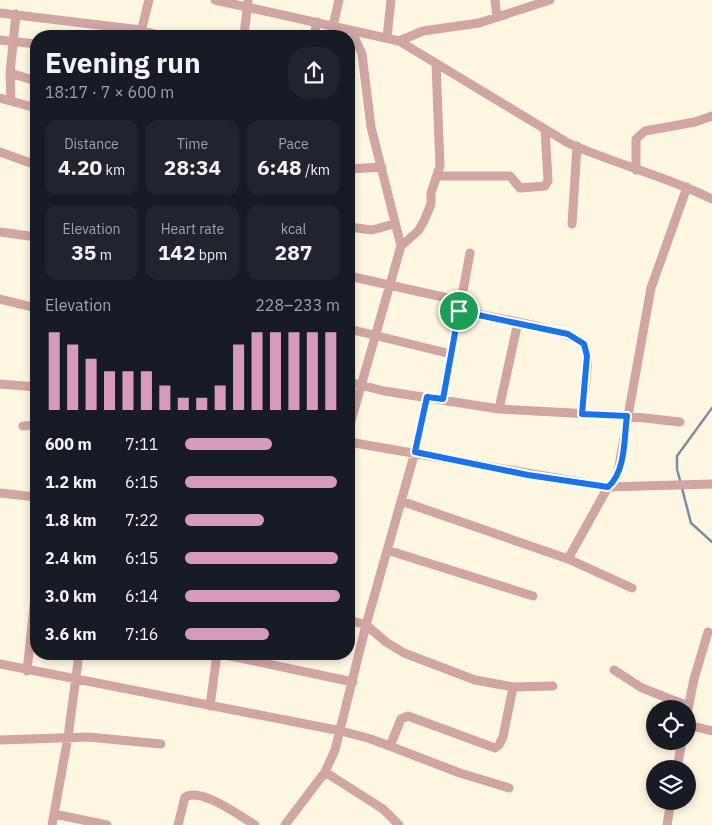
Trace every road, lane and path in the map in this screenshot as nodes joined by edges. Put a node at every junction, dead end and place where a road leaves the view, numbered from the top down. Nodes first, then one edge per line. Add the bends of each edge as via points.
1 (148, 0) edge
2 (215, 0) edge
3 (339, 0) edge
4 (391, 0) edge
5 (495, 0) edge
6 (550, 0) edge
7 (247, 4) edge
8 (0, 13) edge
9 (16, 14) junction
10 (497, 16) junction
11 (317, 22) junction
12 (333, 26) junction
13 (120, 30) edge
14 (141, 30) edge
15 (245, 30) edge
16 (315, 30) edge
17 (351, 30) edge
18 (355, 31) edge
19 (387, 37) junction
20 (355, 39) edge
21 (0, 40) edge
22 (399, 40) junction
23 (13, 41) junction
24 (30, 43) edge
25 (436, 64) junction
26 (10, 73) junction
27 (30, 79) edge
28 (0, 98) edge
29 (11, 100) junction
30 (30, 106) edge
31 (712, 116) edge
32 (545, 129) junction
33 (577, 146) junction
34 (0, 152) edge
35 (30, 163) edge
36 (382, 167) junction
37 (355, 169) edge
38 (636, 170) junction
39 (438, 176) junction
40 (687, 187) junction
41 (712, 199) edge
42 (394, 224) junction
43 (572, 224) dead end
44 (355, 229) edge
45 (0, 232) edge
46 (30, 236) edge
47 (401, 246) junction
48 (470, 253) dead end
49 (355, 277) edge
50 (390, 285) junction
51 (0, 299) edge
52 (461, 301) junction
53 (30, 306) edge
54 (459, 311) junction
55 (518, 322) junction
56 (355, 330) edge
57 (375, 337) junction
58 (451, 354) junction
59 (0, 384) edge
60 (355, 384) edge
61 (360, 385) junction
62 (30, 386) edge
63 (427, 397) junction
64 (443, 399) junction
65 (355, 405) edge
66 (499, 408) junction
67 (582, 414) junction
68 (627, 416) junction
69 (680, 422) dead end
70 (30, 425) edge
71 (23, 426) dead end
72 (355, 443) edge
73 (415, 452) junction
74 (712, 484) edge
75 (608, 487) junction
76 (0, 494) edge
77 (30, 496) edge
78 (401, 501) junction
79 (387, 550) junction
80 (568, 559) junction
81 (632, 588) dead end
82 (532, 596) dead end
83 (355, 622) edge
84 (366, 625) junction
85 (708, 632) dead end
86 (30, 643) edge
87 (79, 660) edge
88 (216, 660) edge
89 (249, 660) edge
90 (0, 664) edge
91 (614, 670) dead end
92 (27, 671) junction
93 (75, 680) junction
94 (353, 682) junction
95 (553, 686) dead end
96 (513, 687) junction
97 (670, 700) edge
98 (690, 700) edge
99 (210, 706) junction
100 (696, 727) edge
101 (712, 730) edge
102 (341, 731) junction
103 (68, 737) junction
104 (0, 740) edge
105 (161, 744) dead end
106 (390, 746) junction
107 (325, 772) junction
108 (509, 788) dead end
109 (670, 810) edge
110 (54, 814) junction
111 (239, 816) junction
112 (52, 825) edge
113 (107, 825) edge
114 (178, 825) edge
115 (234, 825) edge
116 (255, 825) edge
117 (285, 825) edge
118 (399, 825) edge
119 (667, 825) edge

1 - 14 street
2 - 7 street
3 - 12 street
4 - 19 street
5 - 10 street
6 - 10 street
7 - 11 street
7 - 15 street
8 - 9 street
9 - 13 street
9 - 23 street
10 - 22 street via 467,26 423,31
11 - 12 street
11 - 16 street
12 - 17 street
18 - 19 street
19 - 22 street
20 - 36 street via 362,54 367,105
21 - 23 street
22 - 25 street
23 - 24 street
23 - 26 street
25 - 32 street
25 - 39 street
26 - 27 street
26 - 29 street
28 - 29 street
29 - 30 street
31 - 38 street via 638,135
32 - 33 street
32 - 39 street via 548,181 545,186 520,188 510,176
33 - 38 street
33 - 43 street
34 - 35 street
36 - 37 street
36 - 42 street
38 - 40 street
39 - 47 street via 432,186 424,221
40 - 41 street
40 - 68 street via 651,288
42 - 44 street via 372,230
42 - 47 street
45 - 46 street
47 - 50 street
48 - 52 street
49 - 50 street
50 - 52 street
50 - 57 street
51 - 53 street
52 - 54 street
54 - 55 street
54 - 58 street
55 - 66 street
55 - 67 street via 568,334 584,344 587,356
56 - 57 street
57 - 58 street
57 - 61 street
58 - 64 street
59 - 62 street
60 - 61 street
61 - 63 street
61 - 65 street
63 - 64 street
63 - 73 street
64 - 66 street
66 - 67 street
67 - 68 street
68 - 69 street
68 - 75 street via 617,477
70 - 71 street
72 - 73 street
73 - 75 street
73 - 78 street
74 - 75 street
75 - 80 street
76 - 77 street
78 - 79 street
78 - 80 street
79 - 82 street
79 - 84 street
80 - 81 street
83 - 84 street
84 - 94 street
84 - 96 street via 394,647 426,662 475,680
85 - 98 street
86 - 92 street
87 - 93 street
88 - 99 street
89 - 94 street
90 - 92 street
91 - 97 street via 642,688
92 - 93 street
93 - 99 street
93 - 103 street
94 - 102 street
95 - 96 street
96 - 106 street via 503,737 495,748 408,716 401,719
99 - 102 street
100 - 101 street
102 - 106 street
102 - 107 street
103 - 104 street
103 - 105 street via 102,737
103 - 110 street
106 - 108 street
107 - 117 street
107 - 118 street via 383,809
109 - 119 street
110 - 112 street
110 - 113 street
111 - 114 street via 203,796 193,794 185,797
111 - 115 street
111 - 116 street

